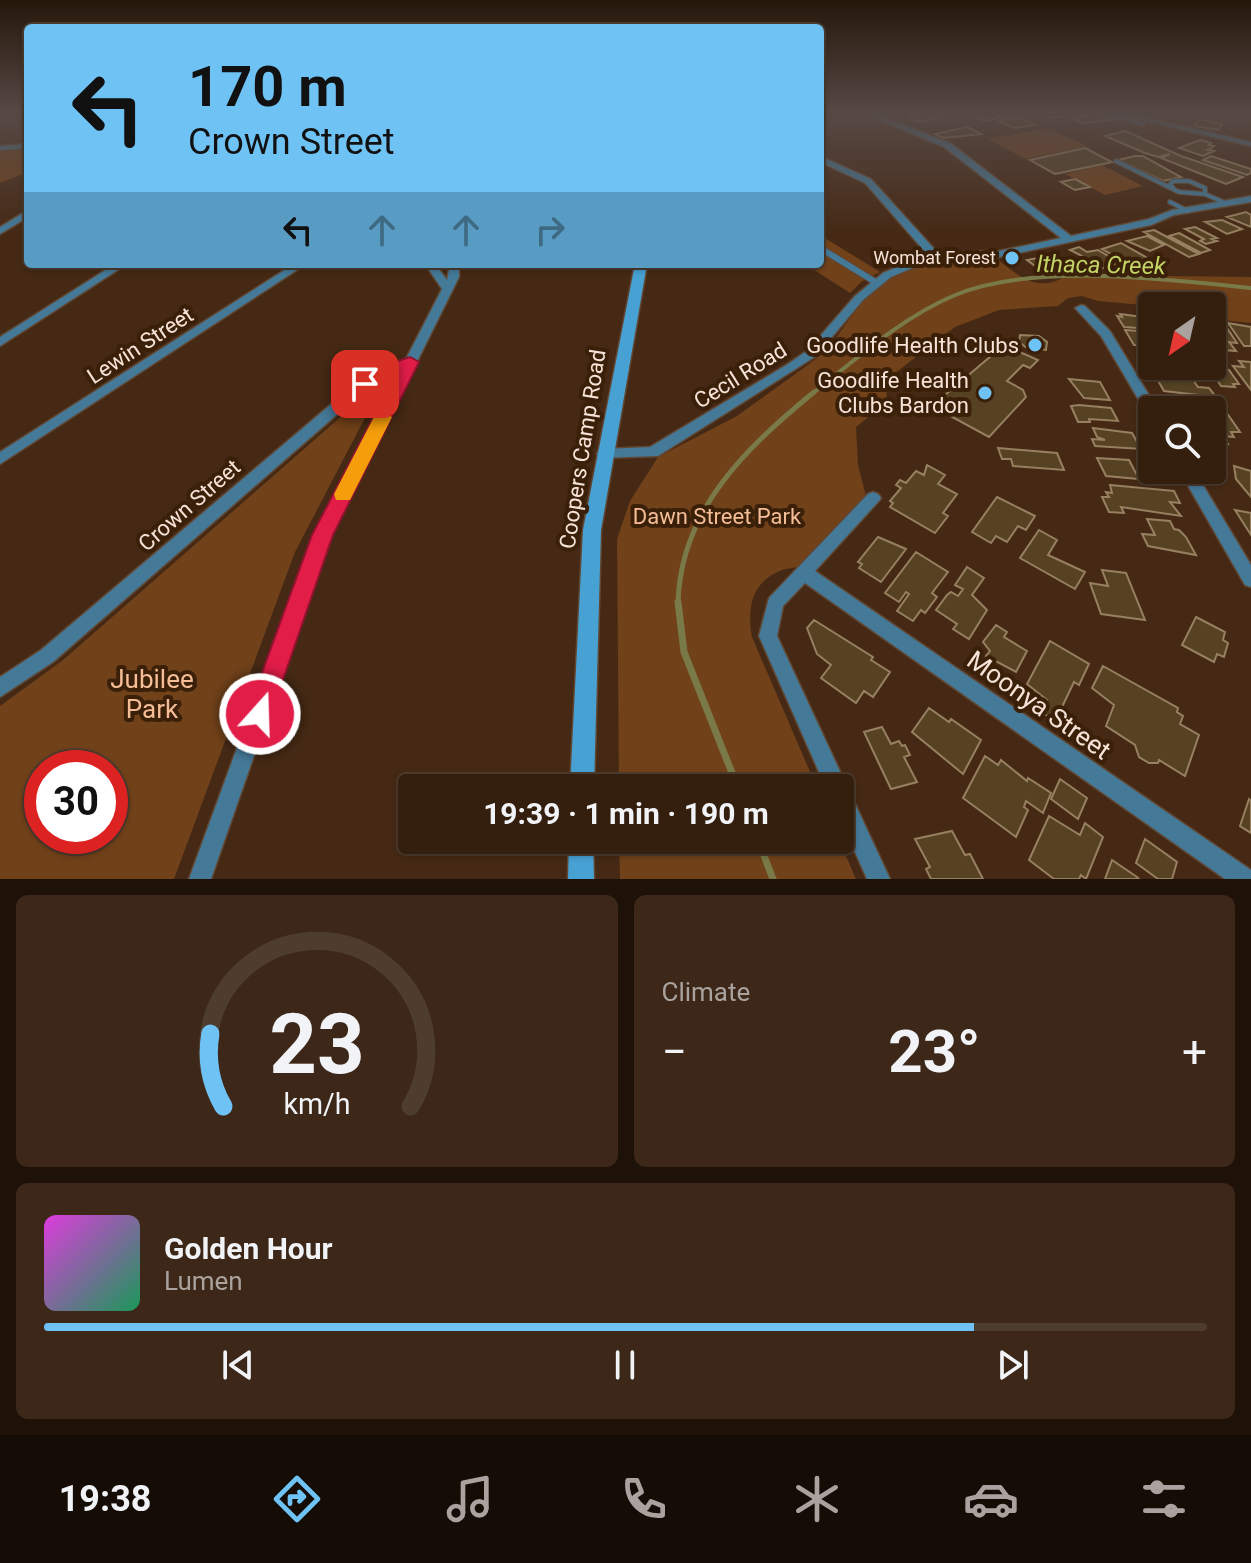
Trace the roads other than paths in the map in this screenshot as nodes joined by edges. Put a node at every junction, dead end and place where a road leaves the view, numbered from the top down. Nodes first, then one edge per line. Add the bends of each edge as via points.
1 (957, 153) edge
2 (824, 161) edge
3 (1116, 161) dead end
4 (824, 168) edge
5 (1173, 188) junction
6 (1205, 194) junction
7 (878, 195) junction
8 (1251, 197) edge
9 (1170, 202) dead end
10 (1223, 202) junction
11 (1186, 212) junction
12 (24, 216) edge
13 (0, 231) edge
14 (1067, 238) junction
15 (824, 250) edge
16 (934, 255) junction
17 (116, 268) edge
18 (295, 268) edge
19 (433, 268) edge
20 (451, 268) edge
21 (640, 268) edge
22 (877, 283) junction
23 (448, 289) junction
24 (1081, 308) dead end
25 (43, 315) junction
26 (0, 333) edge
27 (0, 342) edge
28 (410, 362) junction
29 (1143, 396) edge
30 (604, 454) junction
31 (0, 459) edge
32 (1194, 484) edge
33 (873, 498) dead end
34 (804, 573) junction
35 (1251, 580) edge
36 (0, 688) edge
37 (583, 774) edge
38 (831, 774) edge
39 (854, 825) edge
40 (581, 854) edge
41 (200, 879) edge
42 (581, 879) edge
43 (879, 879) edge
44 (1244, 879) edge

1 - 14 street
2 - 7 street via 865,179
3 - 5 lane
4 - 7 street
5 - 6 lane
5 - 6 lane via 1173,181 1189,181 1205,188
6 - 10 lane
7 - 16 street
8 - 10 street, Cecil Road
9 - 11 lane
10 - 11 street, Cecil Road
11 - 14 street, Cecil Road
12 - 13 street
14 - 16 street, Cecil Road via 999,254
15 - 22 lane
16 - 22 street, Cecil Road
17 - 25 street
18 - 31 street, Lewin Street
19 - 23 street
20 - 23 street via 455,274
21 - 30 main road, Coopers Camp Road
22 - 30 street, Cecil Road via 812,353 792,367 653,452
23 - 28 street
24 - 29 street via 1106,334
25 - 26 street
25 - 27 street
28 - 36 street, Crown Street via 381,372 360,387 47,656
28 - 41 street via 323,535
30 - 37 main road, Coopers Camp Road via 592,530
32 - 35 street
33 - 34 street
34 - 38 street via 775,603 768,636
34 - 44 street, Moonya Street
39 - 43 street
40 - 42 main road

